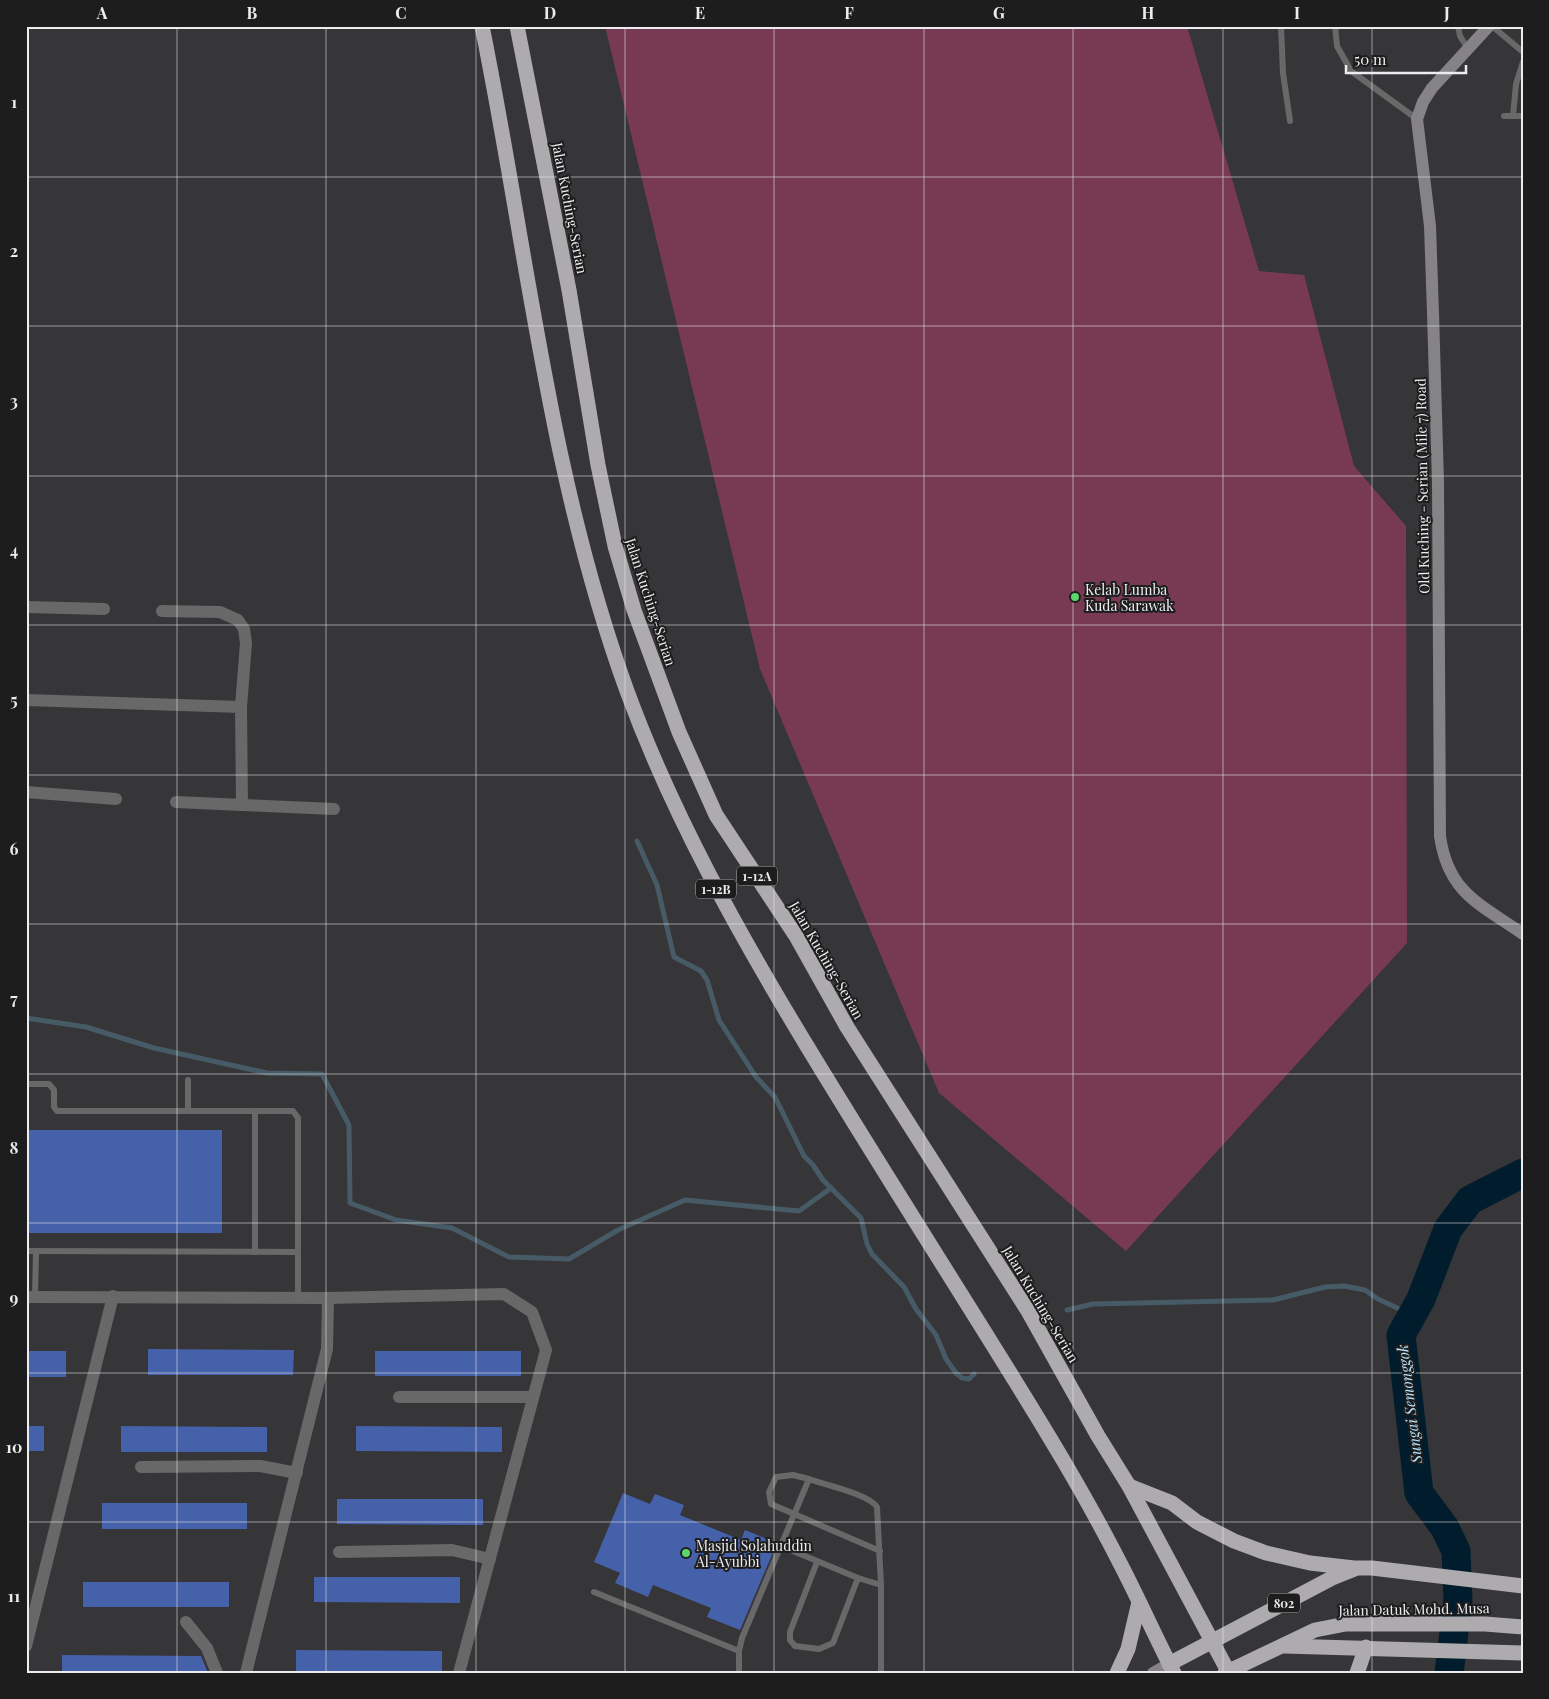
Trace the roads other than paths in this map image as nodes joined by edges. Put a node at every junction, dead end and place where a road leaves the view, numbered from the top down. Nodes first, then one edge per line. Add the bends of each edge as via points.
1 (482, 26) edge
2 (517, 26) edge
3 (1281, 26) edge
4 (1335, 26) edge
5 (1458, 26) edge
6 (1490, 26) edge
7 (1468, 50) junction
8 (1523, 52) edge
9 (1523, 62) edge
10 (1504, 116) dead end
11 (1513, 116) junction
12 (1523, 116) edge
13 (1417, 119) junction
14 (1290, 121) dead end
15 (26, 606) edge
16 (104, 609) dead end
17 (162, 611) dead end
18 (26, 700) edge
19 (241, 707) junction
20 (26, 792) edge
21 (116, 799) dead end
22 (176, 802) dead end
23 (242, 805) junction
24 (334, 809) dead end
25 (1520, 932) edge
26 (188, 1080) dead end
27 (29, 1084) edge
28 (188, 1111) junction
29 (255, 1111) junction
30 (26, 1251) edge
31 (36, 1251) junction
32 (255, 1252) junction
33 (298, 1252) junction
34 (113, 1296) junction
35 (31, 1297) edge
36 (298, 1298) junction
37 (328, 1298) junction
38 (399, 1397) dead end
39 (533, 1397) junction
40 (141, 1467) dead end
41 (296, 1473) junction
42 (809, 1479) junction
43 (1129, 1486) junction
44 (794, 1516) junction
45 (782, 1546) junction
46 (880, 1550) junction
47 (340, 1552) dead end
48 (490, 1559) junction
49 (817, 1562) junction
50 (1357, 1568) junction
51 (858, 1578) junction
52 (882, 1585) junction
53 (1523, 1586) edge
54 (594, 1592) dead end
55 (1139, 1602) junction
56 (186, 1622) dead end
57 (1523, 1626) edge
58 (1213, 1641) junction
59 (26, 1646) edge
60 (1280, 1646) junction
61 (1366, 1647) junction
62 (739, 1651) junction
63 (1523, 1653) edge
64 (1171, 1668) edge
65 (1228, 1672) edge
66 (217, 1673) edge
67 (246, 1673) edge
68 (459, 1673) edge
69 (740, 1673) edge
70 (882, 1673) edge
71 (1117, 1673) edge
72 (1153, 1673) edge
73 (1357, 1673) edge

1 - 55 highway, 1-12B via 555,419 581,540 602,618 658,769 741,936 1008,1369 1092,1510
2 - 43 highway, Jalan Kuching-Serian / 1-12A via 615,546 634,610 679,732 716,815 796,936 847,1027 1028,1310
3 - 14 lane
4 - 13 lane via 1337,46 1351,71
5 - 7 lane
6 - 7 street
6 - 8 lane
7 - 13 street via 1432,88
9 - 11 lane via 1516,84
10 - 11 lane
11 - 12 lane
13 - 25 street, Old Kuching - Serian (Mile 7) Road via 1430,226 1433,313 1438,482 1440,836 1446,866 1463,892
15 - 16 street
17 - 19 street via 220,612 238,620 244,629 246,643
18 - 19 street
19 - 23 street
20 - 21 street
22 - 23 street
23 - 24 street
26 - 28 lane
27 - 28 lane via 49,1084 54,1090 57,1111
28 - 29 lane
29 - 32 lane
29 - 33 lane via 293,1111 298,1118
30 - 31 lane
31 - 32 lane
31 - 35 lane
32 - 33 lane
33 - 36 lane
34 - 35 street
34 - 36 street
34 - 59 street
36 - 37 street
37 - 39 street via 504,1294 532,1312 546,1350
37 - 41 street via 327,1350
38 - 39 street
39 - 48 street
40 - 41 street via 260,1466
41 - 67 street
42 - 44 lane
42 - 44 lane via 794,1475 776,1477 769,1492 771,1504
42 - 46 lane via 875,1504
43 - 50 highway via 1172,1503 1197,1522 1266,1553 1310,1563
43 - 58 highway, Jalan Kuching-Serian / 1-12A
44 - 45 lane
44 - 46 lane
45 - 49 lane
45 - 62 lane
46 - 52 lane
47 - 48 street via 452,1550
48 - 68 street
49 - 51 lane
49 - 51 lane via 790,1632 794,1646 819,1649 834,1643
50 - 53 highway, Jalan Datuk Mohd. Musa / 802
50 - 58 highway, Jalan Datuk Mohd. Musa / 802
51 - 52 lane
52 - 70 lane
54 - 62 lane
55 - 64 highway, 1-12B
55 - 71 highway via 1128,1649
56 - 66 street via 207,1648
57 - 60 highway, Jalan Datuk Mohd. Musa via 1346,1624 1315,1630
58 - 64 highway, Jalan Datuk Mohd. Musa / 802
58 - 65 highway, Jalan Kuching-Serian / 1-12A
60 - 61 highway, Jalan Datuk Mohd. Musa
60 - 65 highway, Jalan Datuk Mohd. Musa
61 - 63 highway, Jalan Datuk Mohd. Musa
61 - 73 highway
62 - 69 lane
64 - 72 street

